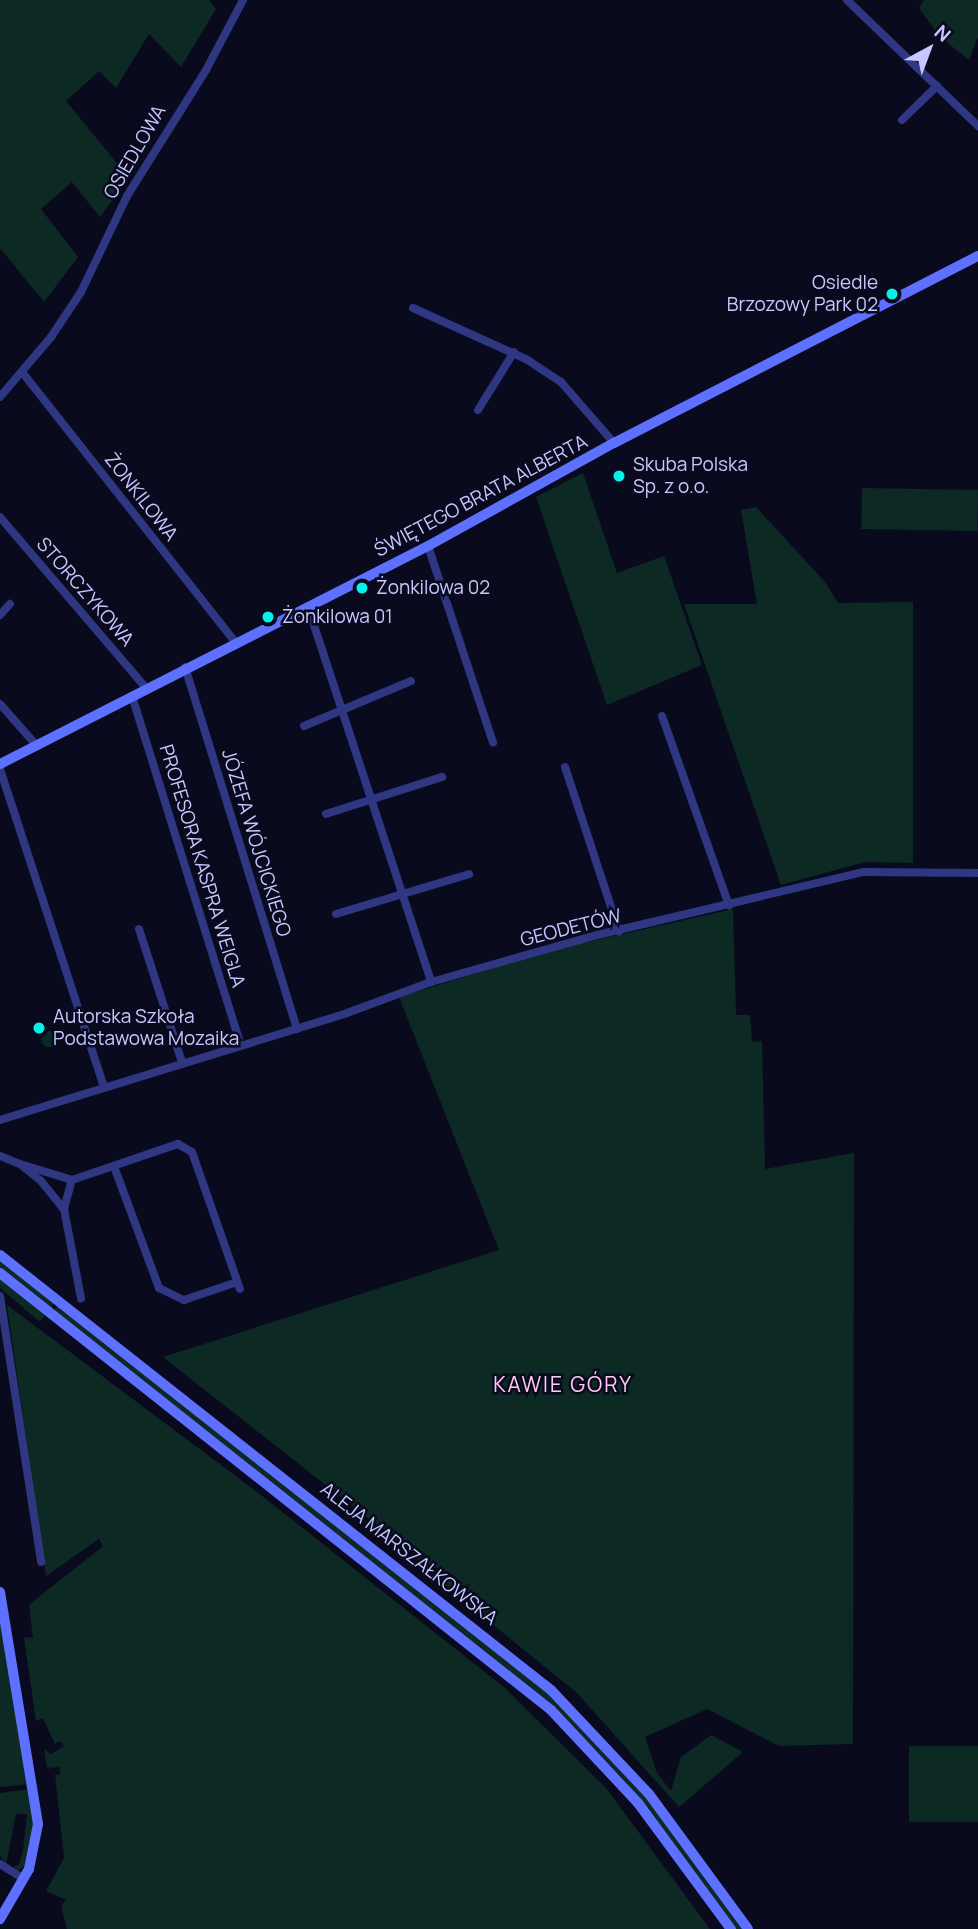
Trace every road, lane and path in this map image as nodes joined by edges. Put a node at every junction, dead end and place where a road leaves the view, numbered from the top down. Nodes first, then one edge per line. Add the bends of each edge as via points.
1 (243, 0) edge
2 (847, 0) edge
3 (937, 86) junction
4 (902, 120) dead end
5 (978, 126) edge
6 (978, 256) edge
7 (413, 308) dead end
8 (514, 352) junction
9 (22, 372) junction
10 (0, 397) edge
11 (478, 410) dead end
12 (614, 443) junction
13 (0, 517) edge
14 (428, 546) junction
15 (10, 604) dead end
16 (308, 607) junction
17 (0, 615) edge
18 (235, 642) junction
19 (185, 667) junction
20 (411, 681) dead end
21 (146, 688) junction
22 (132, 696) junction
23 (0, 705) edge
24 (345, 710) junction
25 (662, 716) dead end
26 (304, 726) dead end
27 (493, 743) dead end
28 (37, 746) junction
29 (0, 767) edge
30 (565, 767) dead end
31 (442, 777) dead end
32 (374, 802) junction
33 (326, 814) dead end
34 (978, 873) edge
35 (469, 874) dead end
36 (402, 892) junction
37 (729, 905) junction
38 (337, 914) dead end
39 (139, 929) dead end
40 (619, 931) junction
41 (431, 982) junction
42 (297, 1029) junction
43 (241, 1045) junction
44 (181, 1062) junction
45 (103, 1085) junction
46 (0, 1120) edge
47 (0, 1156) edge
48 (20, 1164) junction
49 (115, 1168) junction
50 (72, 1180) junction
51 (64, 1209) junction
52 (0, 1255) edge
53 (0, 1273) edge
54 (0, 1296) edge
55 (81, 1298) dead end
56 (41, 1562) dead end
57 (0, 1592) edge
58 (0, 1864) edge
59 (24, 1879) junction
60 (0, 1919) edge
61 (730, 1929) edge
62 (748, 1929) edge

1 - 9 street, OSIEDLOWA via 206,70 127,196 61,323
2 - 3 street
3 - 4 street
3 - 5 street
6 - 12 main road, ŚWIĘTEGO BRATA ALBERTA
7 - 8 street
8 - 11 street
8 - 12 street via 561,382
9 - 10 street, OSIEDLOWA
9 - 18 street, ŻONKILOWA
12 - 14 main road, ŚWIĘTEGO BRATA ALBERTA
13 - 21 street, STORCZYKOWA
14 - 16 main road, ŚWIĘTEGO BRATA ALBERTA
14 - 27 street
15 - 17 street
16 - 18 main road, ŚWIĘTEGO BRATA ALBERTA
16 - 24 street
18 - 19 main road, ŚWIĘTEGO BRATA ALBERTA
19 - 21 main road, ŚWIĘTEGO BRATA ALBERTA
19 - 42 street, JÓZEFA WÓJCICKIEGO
20 - 24 street
21 - 22 main road, ŚWIĘTEGO BRATA ALBERTA
22 - 28 main road, ŚWIĘTEGO BRATA ALBERTA
22 - 43 street, PROFESORA KASPRA WEIGLA
23 - 28 street
24 - 26 street
24 - 32 street
25 - 37 street
28 - 29 main road, ŚWIĘTEGO BRATA ALBERTA
29 - 45 street
30 - 40 street
31 - 32 street
32 - 33 street
32 - 36 street
34 - 37 street, GEODETÓW via 864,872
35 - 36 street
36 - 38 street
36 - 41 street
37 - 40 street, GEODETÓW
39 - 44 street
40 - 41 street, GEODETÓW
41 - 42 street, GEODETÓW
42 - 43 street, GEODETÓW
43 - 44 street, GEODETÓW
44 - 45 street, GEODETÓW
45 - 46 street, GEODETÓW
47 - 48 street
48 - 50 street
48 - 51 street
49 - 49 street via 178,1144 192,1153 239,1286 184,1300 159,1288
49 - 50 street
50 - 51 street
51 - 55 street
52 - 62 main road, ALEJA MARSZAŁKOWSKA via 551,1690 649,1794
53 - 61 main road, ALEJA MARSZAŁKOWSKA via 542,1702 631,1794
54 - 56 street
57 - 59 main road via 38,1808 37,1840
58 - 59 street
59 - 60 main road

